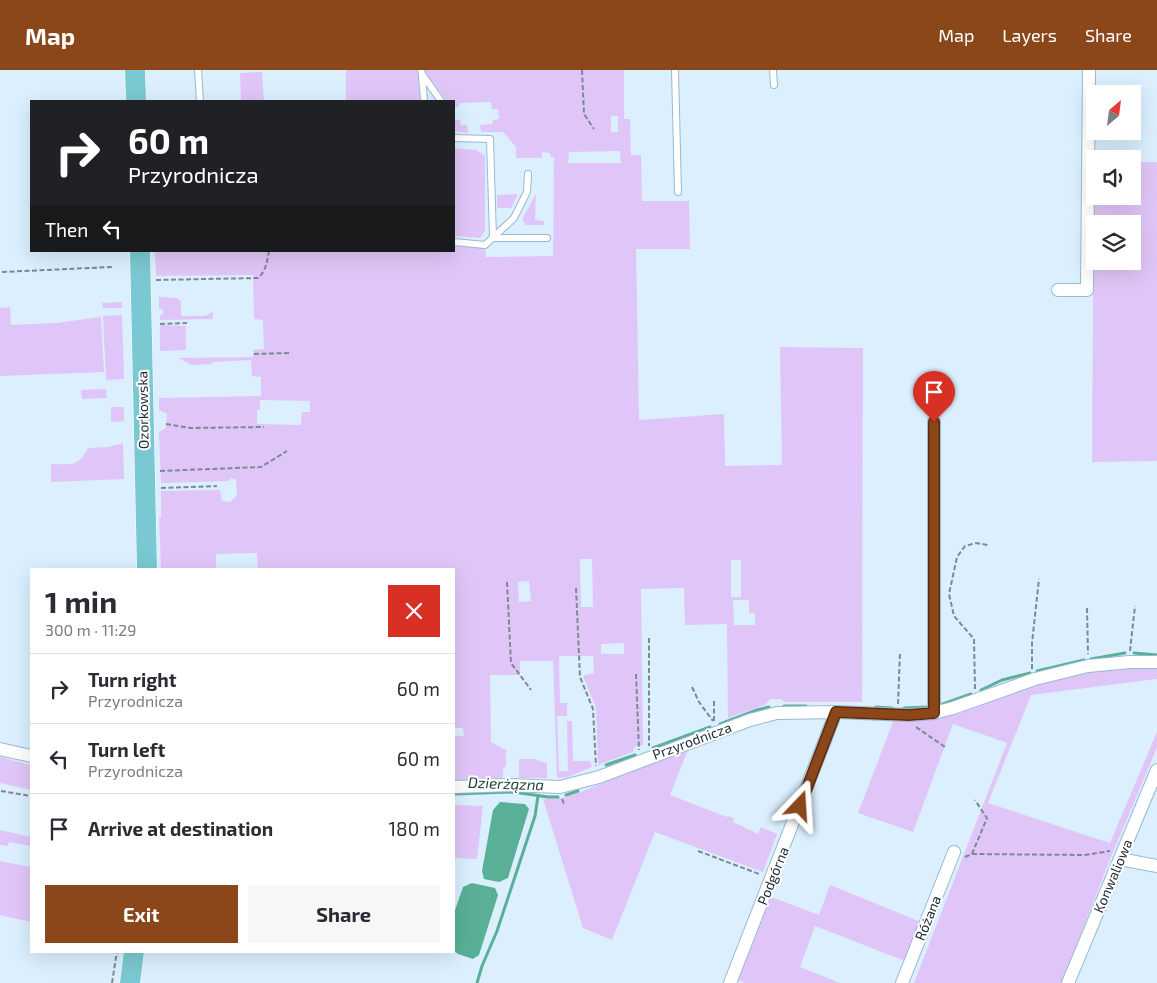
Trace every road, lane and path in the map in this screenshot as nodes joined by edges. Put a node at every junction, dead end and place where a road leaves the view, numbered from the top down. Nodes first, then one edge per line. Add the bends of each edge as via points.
1 (135, 70) edge
2 (198, 70) edge
3 (582, 70) edge
4 (674, 70) edge
5 (774, 70) edge
6 (1090, 70) edge
7 (422, 72) edge
8 (774, 85) dead end
9 (136, 100) edge
10 (200, 100) edge
11 (424, 100) edge
12 (440, 100) edge
13 (594, 129) dead end
14 (455, 138) edge
15 (528, 174) dead end
16 (678, 192) dead end
17 (493, 238) junction
18 (548, 238) dead end
19 (455, 242) edge
20 (140, 252) edge
21 (269, 252) edge
22 (112, 267) dead end
23 (2, 272) dead end
24 (220, 275) dead end
25 (220, 279) junction
26 (156, 280) dead end
27 (1058, 290) dead end
28 (160, 324) dead end
29 (187, 324) dead end
30 (289, 353) dead end
31 (254, 354) dead end
32 (934, 422) dead end
33 (166, 424) dead end
34 (264, 427) dead end
35 (287, 451) dead end
36 (160, 471) dead end
37 (217, 486) dead end
38 (161, 488) dead end
39 (988, 545) dead end
40 (147, 568) edge
41 (1039, 579) dead end
42 (507, 582) dead end
43 (576, 588) dead end
44 (1134, 606) dead end
45 (1087, 608) dead end
46 (649, 638) dead end
47 (900, 654) dead end
48 (1130, 662) junction
49 (1157, 662) edge
50 (1088, 666) junction
51 (636, 674) dead end
52 (1035, 679) junction
53 (692, 687) dead end
54 (531, 690) dead end
55 (980, 698) junction
56 (714, 700) dead end
57 (836, 712) junction
58 (934, 713) junction
59 (903, 715) junction
60 (715, 727) junction
61 (944, 747) dead end
62 (0, 749) edge
63 (30, 756) edge
64 (646, 759) junction
65 (1157, 770) edge
66 (599, 777) junction
67 (455, 786) edge
68 (1, 790) edge
69 (30, 796) edge
70 (975, 800) dead end
71 (698, 851) dead end
72 (972, 854) junction
73 (1122, 854) junction
74 (952, 857) joint
75 (1157, 866) edge
76 (772, 878) junction
77 (117, 953) edge
78 (134, 953) edge
79 (112, 983) edge
80 (130, 983) edge
81 (730, 983) edge
82 (902, 983) edge
83 (1068, 983) edge

1 - 9 main road
2 - 10 lane
3 - 13 path via 584,114
4 - 16 lane
5 - 8 lane
6 - 27 street via 1087,290
7 - 11 lane
7 - 12 lane
14 - 17 lane via 490,139
15 - 17 lane via 527,192 514,218
17 - 18 lane
17 - 19 lane via 485,245
20 - 40 main road, Ozorkowska
21 - 25 path via 266,267 258,278
22 - 23 path
24 - 25 path
25 - 26 path
28 - 29 path
30 - 31 path
32 - 58 street
33 - 34 path via 190,428
35 - 36 path via 261,467
37 - 38 path
39 - 55 path via 976,543 965,546 957,557 949,594 954,616 974,640 975,688
41 - 52 path via 1032,643
42 - 54 path via 511,663
43 - 66 path via 580,677 593,709
44 - 48 path
45 - 50 path
46 - 64 path via 649,746
47 - 59 path
48 - 49 street, Przyrodnicza
48 - 50 street, Przyrodnicza
50 - 52 street, Przyrodnicza
51 - 64 path via 638,746
52 - 55 street, Przyrodnicza
53 - 60 path
55 - 58 street, Przyrodnicza
56 - 60 path
57 - 59 street, Przyrodnicza
57 - 60 street, Przyrodnicza via 777,713
57 - 76 street, Podgórna
58 - 59 street, Przyrodnicza
59 - 61 path
60 - 64 street, Przyrodnicza
62 - 63 street
64 - 66 street, Przyrodnicza
65 - 73 street, Konwaliowa
66 - 67 street, Przyrodnicza via 560,787
68 - 69 path
70 - 72 path via 987,818
71 - 76 path
72 - 73 path
72 - 74 path
73 - 75 street
73 - 83 street, Konwaliowa
74 - 82 street, Różana
76 - 81 street, Podgórna
77 - 79 path
78 - 80 main road

